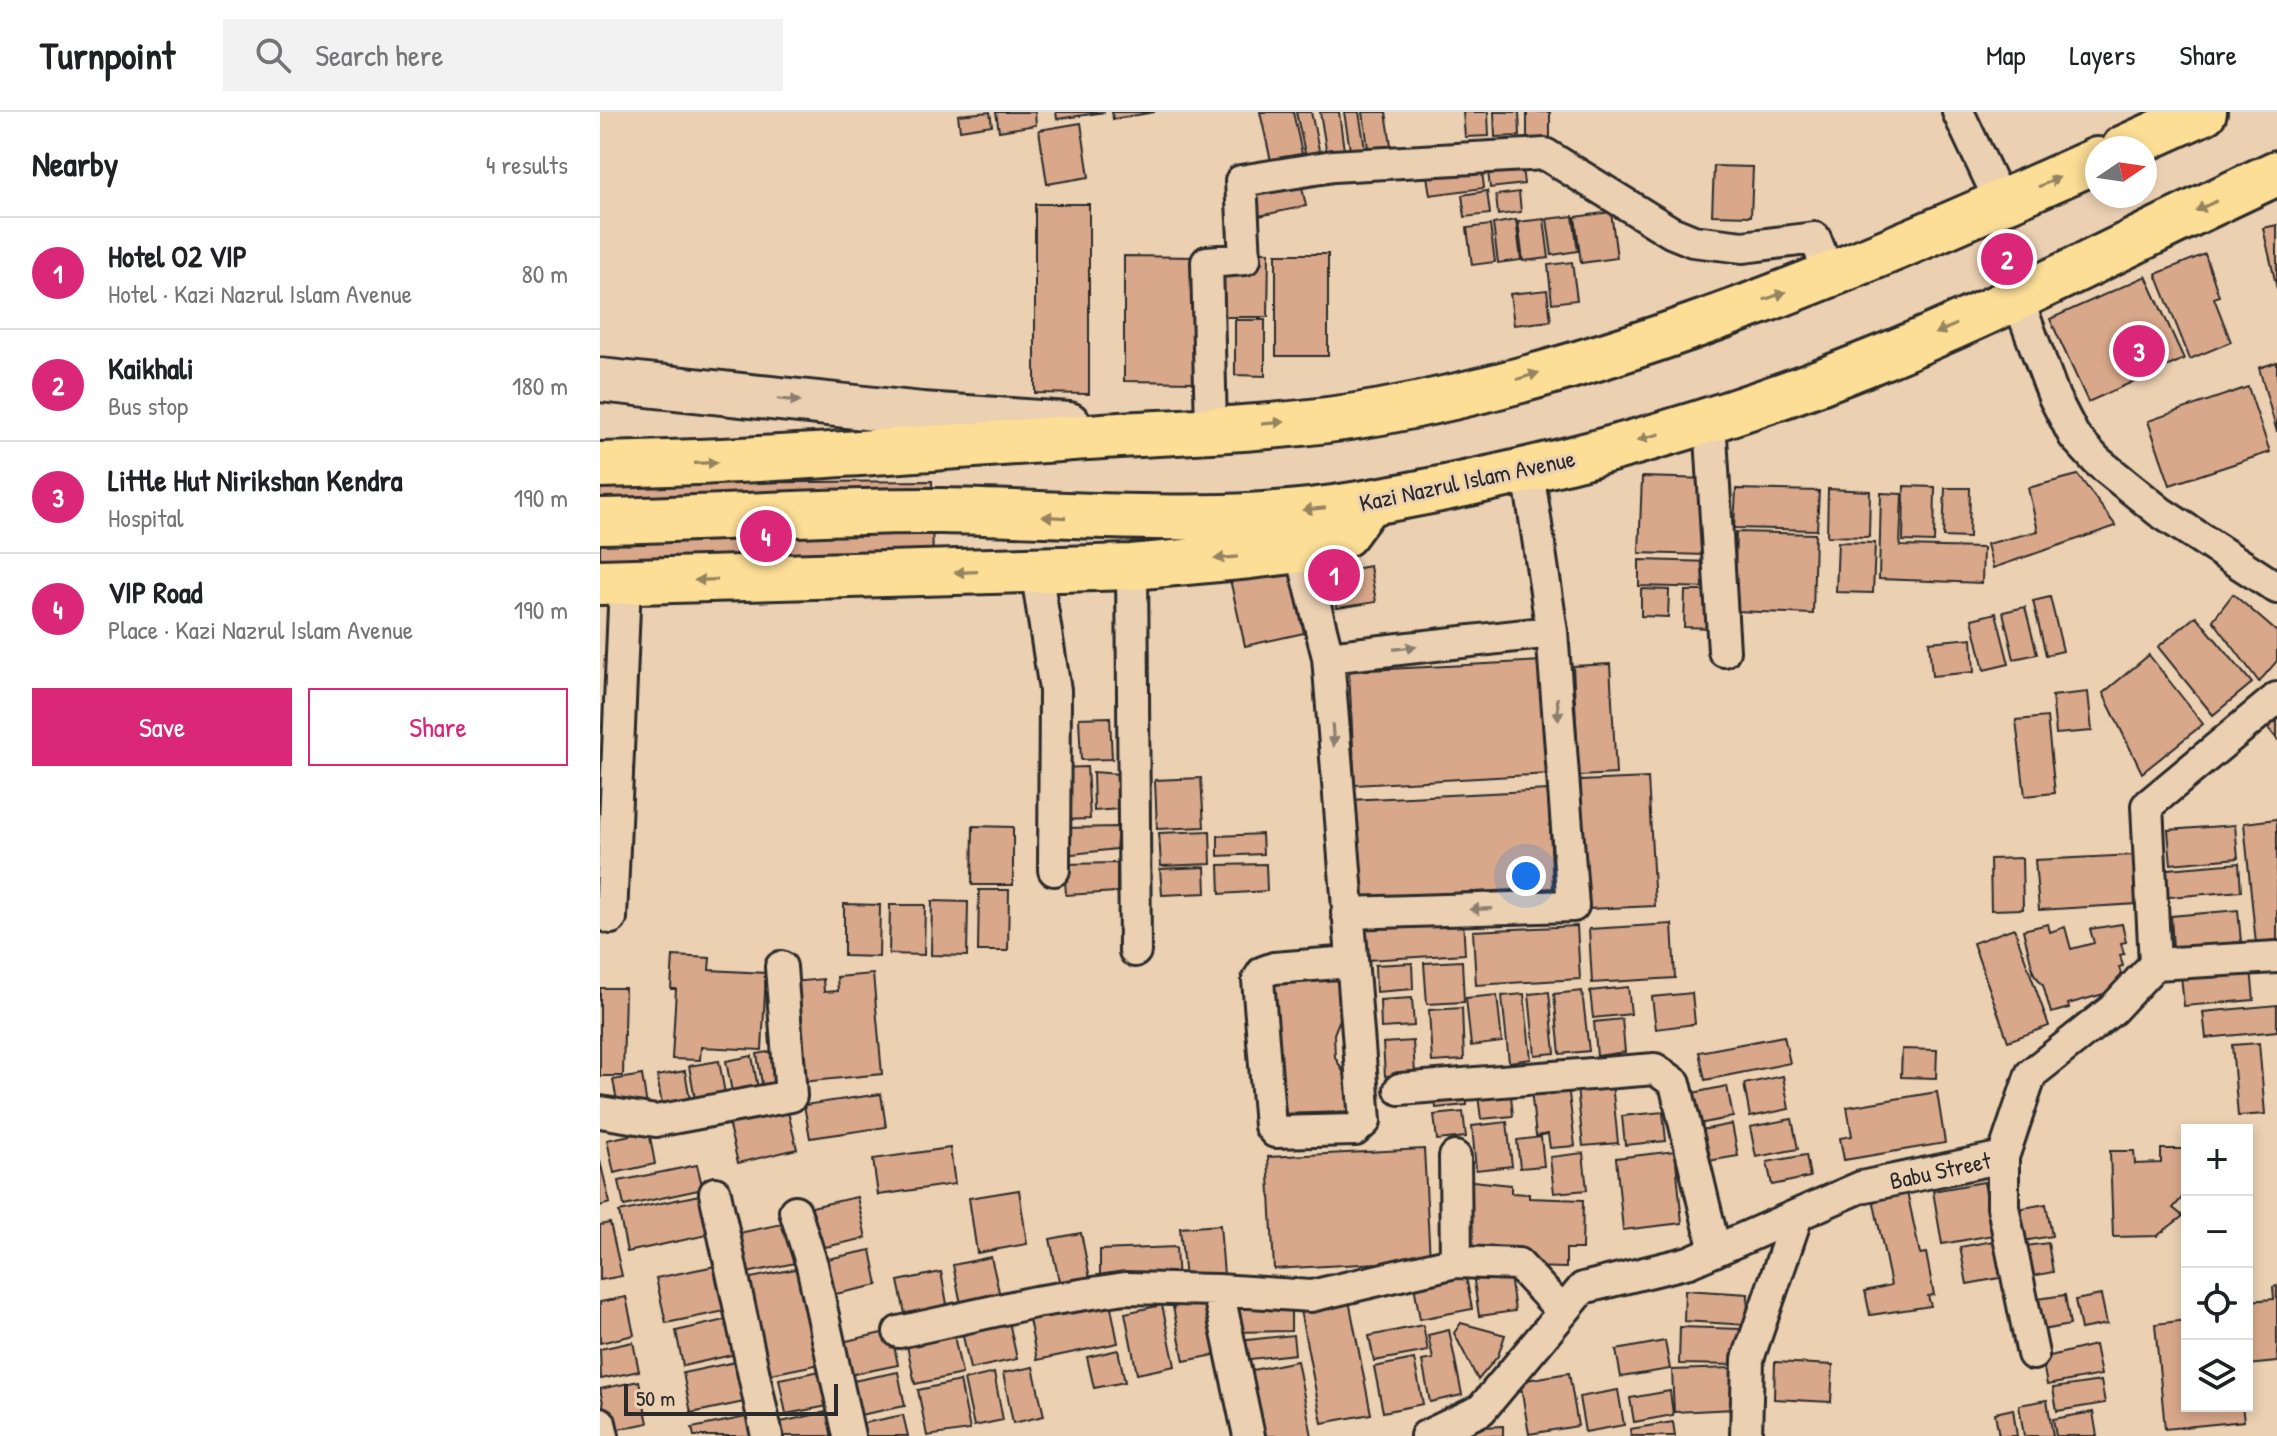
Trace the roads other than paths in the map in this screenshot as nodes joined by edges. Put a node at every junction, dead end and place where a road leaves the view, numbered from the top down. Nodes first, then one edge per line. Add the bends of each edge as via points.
1 (1958, 112) edge
2 (2204, 112) edge
3 (2151, 136) edge
4 (2085, 165) edge
5 (2277, 173) edge
6 (2001, 203) junction
7 (1830, 276) junction
8 (2017, 297) junction
9 (600, 380) edge
10 (1710, 420) junction
11 (1194, 430) junction
12 (651, 464) junction
13 (600, 465) edge
14 (1528, 471) junction
15 (1368, 503) junction
16 (654, 520) junction
17 (600, 521) edge
18 (1301, 550) junction
19 (1132, 567) junction
20 (1036, 569) junction
21 (612, 582) edge
22 (2277, 588) edge
23 (1552, 632) junction
24 (1724, 651) dead end
25 (1328, 657) junction
26 (2277, 698) edge
27 (1054, 870) dead end
28 (1347, 913) junction
29 (611, 918) dead end
30 (1135, 951) dead end
31 (2277, 957) edge
32 (1351, 962) junction
33 (2155, 964) junction
34 (781, 967) dead end
35 (1400, 1089) dead end
36 (600, 1112) edge
37 (1455, 1157) dead end
38 (2003, 1157) junction
39 (715, 1193) dead end
40 (795, 1211) dead end
41 (1797, 1216) junction
42 (1715, 1251) junction
43 (1456, 1262) junction
44 (1218, 1290) junction
45 (1563, 1312) junction
46 (899, 1332) dead end
47 (2033, 1354) dead end
48 (600, 1423) edge
49 (603, 1436) edge
50 (767, 1436) edge
51 (849, 1436) edge
52 (1249, 1436) edge
53 (1426, 1436) edge
54 (1746, 1436) edge

1 - 6 street
2 - 3 main road
6 -> 4 main road
5 -> 8 main road, Kazi Nazrul Islam Avenue
6 - 7 main road
11 -> 7 main road via 1382,412 1505,383
7 - 11 street via 1815,238 1743,247 1693,241 1545,154 1333,166 1241,181 1245,259 1207,262
8 -> 10 main road, Kazi Nazrul Islam Avenue via 1873,362
8 - 22 street via 2074,436 2160,512
9 -> 11 street via 922,414
10 -> 14 main road, Kazi Nazrul Islam Avenue
10 - 24 street
12 -> 11 main road
12 - 13 main road
12 - 16 main road
14 - 15 main road, Kazi Nazrul Islam Avenue
14 - 23 street
15 -> 16 main road, Kazi Nazrul Islam Avenue via 1252,515 1083,519 940,511
15 - 18 main road via 1345,534
16 - 17 main road, Kazi Nazrul Islam Avenue
18 -> 19 main road
18 - 25 street
19 - 20 main road
19 - 30 street
20 -> 21 main road
20 - 27 street via 1055,690
21 - 29 street
25 -> 23 street
23 -> 28 street via 1573,906
25 -> 28 street
26 - 33 street via 2147,806
28 - 32 street
31 - 33 street
32 - 32 street via 1365,1121 1355,1130 1275,1132 1270,1126 1258,980 1274,968
33 - 38 street, Babu Street via 2112,1010 2031,1074
34 - 36 street via 791,1096 656,1121
35 - 42 street via 1655,1069 1675,1083
37 - 43 street
38 - 41 street, Babu Street via 1861,1187
38 - 47 street via 2003,1207
39 - 50 street
40 - 51 street
41 - 42 street, Babu Street
41 - 54 street via 1748,1359
42 - 45 street, Babu Street via 1583,1288
43 - 44 street via 1311,1296
43 - 45 street via 1518,1264
44 - 46 street via 1125,1288
44 - 52 street
45 - 53 street, Babu Street via 1481,1410
48 - 49 street

